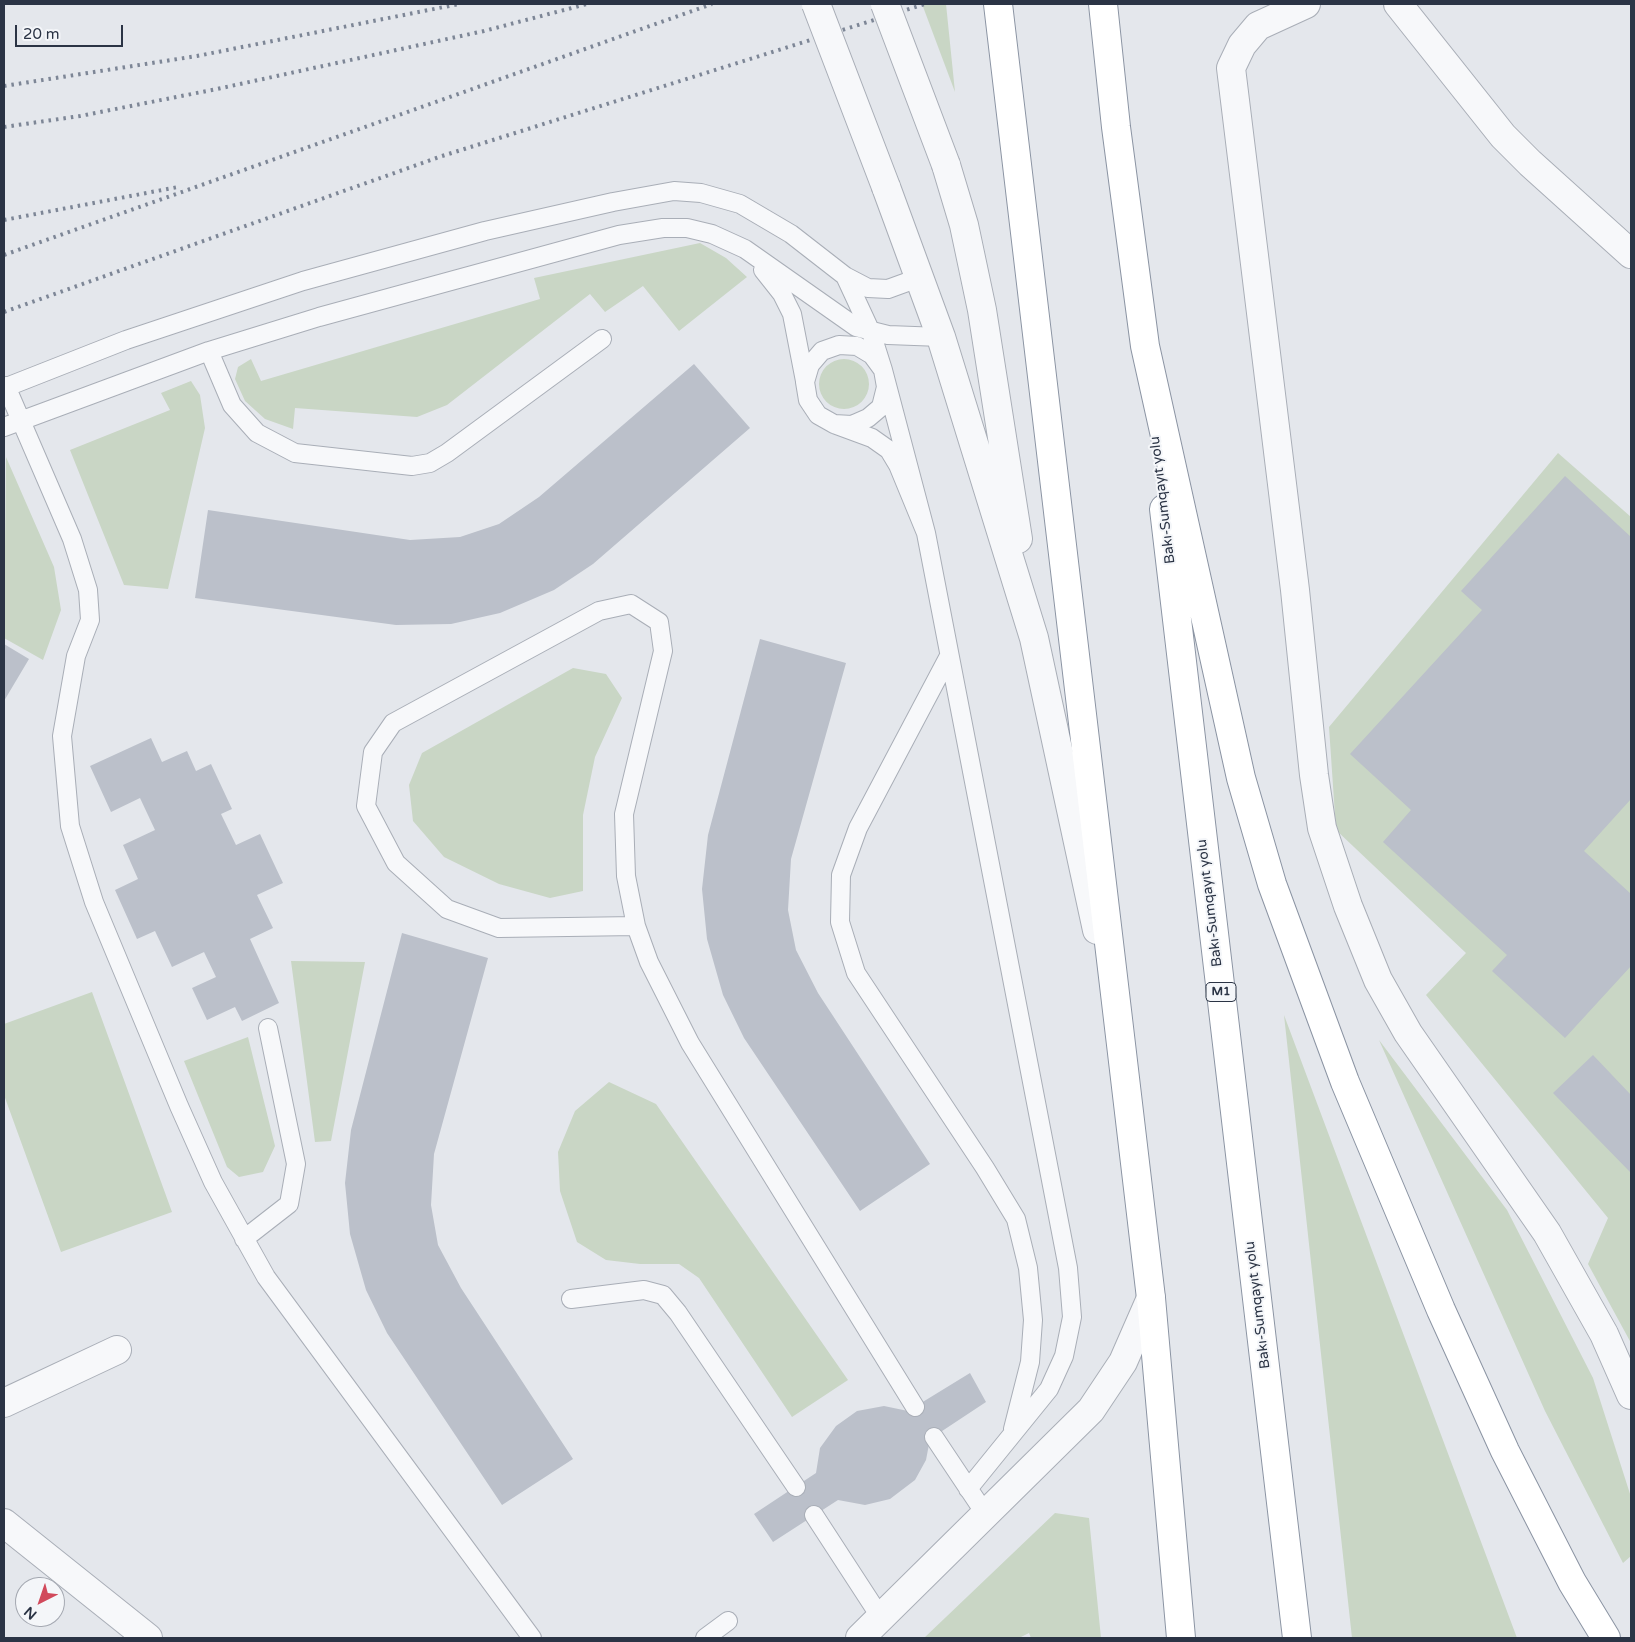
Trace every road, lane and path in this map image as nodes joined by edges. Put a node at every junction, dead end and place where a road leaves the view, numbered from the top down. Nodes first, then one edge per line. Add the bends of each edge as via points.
1 (816, 4) edge
2 (885, 4) edge
3 (998, 4) edge
4 (1103, 4) edge
5 (1306, 4) edge
6 (1398, 4) edge
7 (745, 249) junction
8 (1631, 254) edge
9 (845, 276) junction
10 (921, 278) junction
11 (870, 332) junction
12 (941, 337) junction
13 (602, 339) dead end
14 (1144, 346) junction
15 (209, 351) junction
16 (883, 370) junction
17 (805, 382) junction
18 (5, 387) edge
19 (12, 423) edge
20 (834, 424) junction
21 (926, 532) junction
22 (1034, 638) junction
23 (949, 656) junction
24 (636, 926) junction
25 (1118, 1025) junction
26 (268, 1028) dead end
27 (244, 1239) junction
28 (1151, 1298) junction
29 (571, 1299) dead end
30 (117, 1350) dead end
31 (1631, 1395) edge
32 (4, 1403) edge
33 (915, 1407) dead end
34 (934, 1436) dead end
35 (1011, 1437) junction
36 (796, 1487) dead end
37 (968, 1489) junction
38 (814, 1515) dead end
39 (986, 1515) junction
40 (4, 1523) edge
41 (881, 1618) junction
42 (728, 1621) dead end
43 (148, 1638) edge
44 (532, 1638) edge
45 (705, 1638) edge
46 (861, 1638) edge
47 (1181, 1638) edge
48 (1297, 1638) edge
49 (1606, 1638) edge

1 - 10 street, bridge
2 - 22 street, bridge via 946,165 964,225 982,310
3 - 25 highway
4 - 14 highway
5 - 31 street via 1258,26 1230,68 1322,828 1348,906 1378,980 1408,1033 1547,1233 1604,1334
6 - 8 street via 1503,136
7 - 11 lane via 832,313
7 - 15 lane via 712,234 687,228 619,235 328,314
7 - 17 lane via 782,294 789,308
9 - 10 lane via 868,288 888,289
9 - 11 lane
9 - 18 lane via 791,234 740,204 701,193 674,191 485,231 303,281 126,340
10 - 12 street
11 - 12 lane
11 - 16 lane
12 - 22 street
13 - 15 lane via 447,453 430,462 412,466 295,453 257,433 232,405
14 - 48 highway, Bakı-Sumqayıt yolu / M1
14 - 49 highway via 1241,778 1272,884 1345,1082 1441,1310 1509,1459 1572,1582
15 - 19 lane
16 - 17 lane via 872,355 857,346 839,345 822,351 810,365
16 - 20 lane via 886,387 881,407 852,425
16 - 21 lane
17 - 20 lane via 808,400 818,415
18 - 19 lane
19 - 27 lane via 72,539 88,590 90,620 76,656 62,736 70,826 94,902 179,1106 212,1182
20 - 21 lane via 872,438 889,450
21 - 23 lane
22 - 25 street
23 - 35 lane via 1068,1268 1072,1318 1064,1356 1049,1388
23 - 35 lane via 858,828 841,875 840,922 856,973 1016,1219 1028,1268 1033,1320 1030,1362
24 - 24 lane via 626,876 624,814 663,651 659,622 631,604 599,611 393,723 373,752 366,806 396,863 447,909 499,928
24 - 33 lane via 649,962 690,1043
25 - 28 highway
26 - 27 lane via 296,1164 289,1204
27 - 44 lane via 266,1277
28 - 39 street via 1123,1362 1091,1410
28 - 47 highway
29 - 36 lane via 644,1290 663,1295
30 - 32 street
34 - 37 lane
35 - 37 lane
37 - 39 lane
38 - 41 lane
39 - 41 street
40 - 43 street
41 - 46 street
42 - 45 lane

